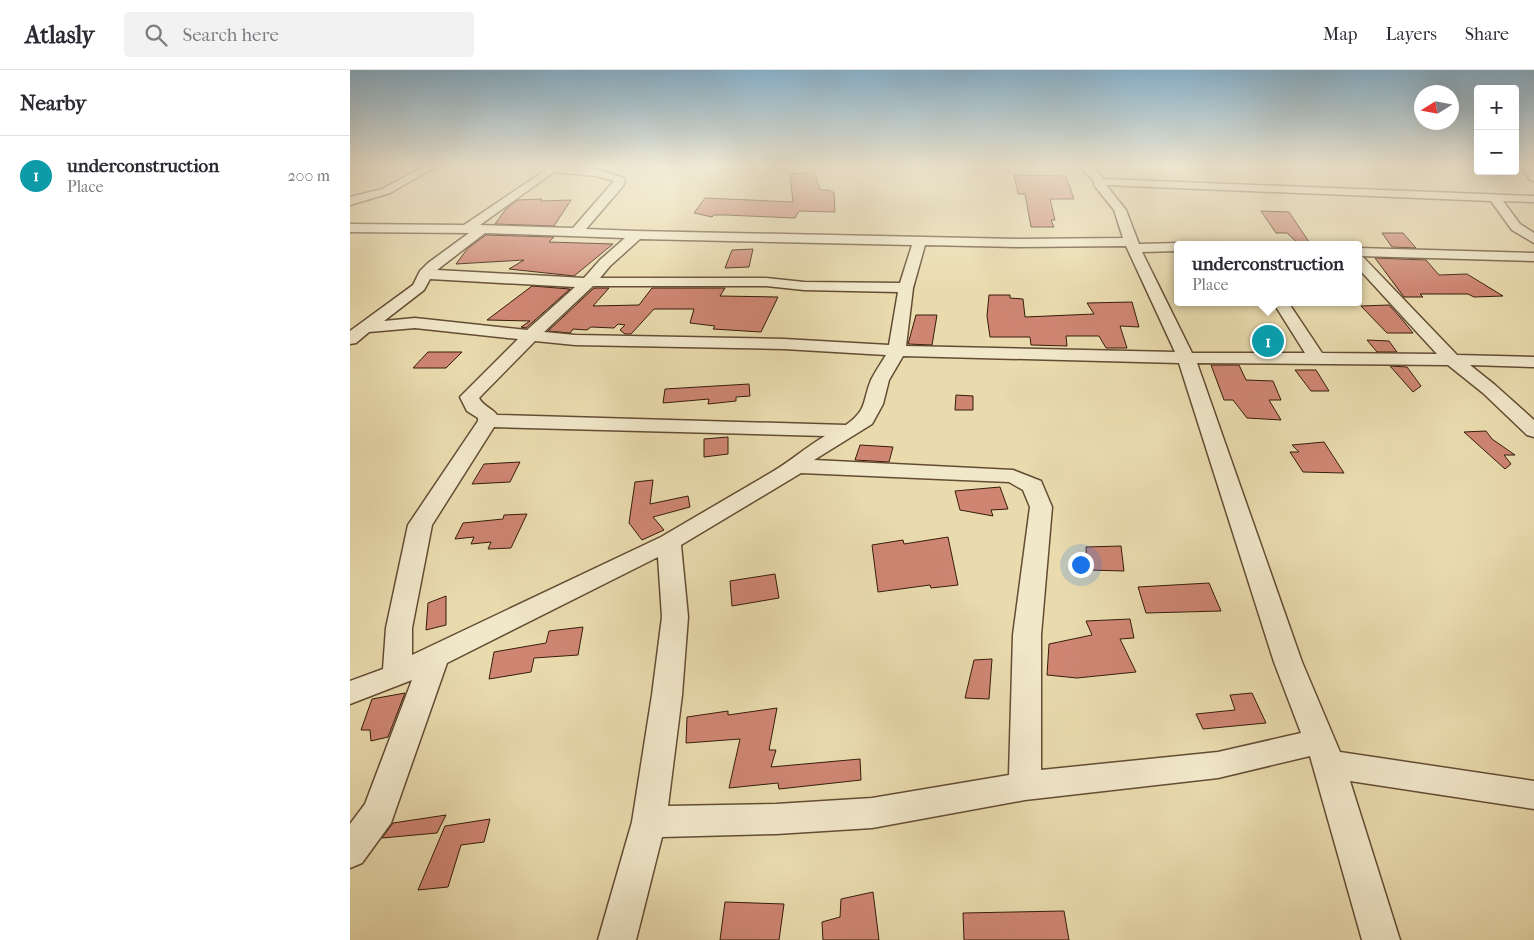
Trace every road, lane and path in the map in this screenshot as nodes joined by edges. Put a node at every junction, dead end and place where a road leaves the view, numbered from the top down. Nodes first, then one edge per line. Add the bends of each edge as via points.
1 (502, 207) edge
2 (597, 207) edge
3 (1117, 207) edge
4 (1501, 207) edge
5 (350, 228) edge
6 (473, 229) junction
7 (576, 232) junction
8 (636, 235) junction
9 (1534, 239) edge
10 (920, 240) junction
11 (1133, 245) junction
12 (1174, 247) edge
13 (1362, 252) edge
14 (1534, 257) edge
15 (1362, 264) edge
16 (425, 274) junction
17 (589, 283) junction
18 (906, 288) junction
19 (1283, 306) edge
20 (365, 328) junction
21 (532, 334) junction
22 (350, 339) edge
23 (897, 351) junction
24 (1186, 357) junction
25 (1450, 359) junction
26 (1318, 360) junction
27 (1534, 362) edge
28 (488, 421) junction
29 (1534, 431) edge
30 (850, 432) junction
31 (796, 466) junction
32 (669, 542) junction
33 (435, 656) junction
34 (397, 675) junction
35 (350, 693) edge
36 (1325, 753) junction
37 (1025, 786) junction
38 (1534, 795) edge
39 (649, 822) junction
40 (350, 852) edge
41 (617, 940) edge
42 (1381, 940) edge

1 - 6 street
2 - 7 street
3 - 11 street
4 - 9 street via 1516,227
5 - 6 street
6 - 7 street
6 - 16 street
7 - 8 street
8 - 10 street
8 - 17 street via 605,263
10 - 11 street
10 - 18 street
11 - 12 street
11 - 24 street
13 - 14 street
15 - 25 street
16 - 17 street
16 - 20 street via 418,287
17 - 18 street via 759,282
17 - 21 street
18 - 23 street
19 - 26 street
20 - 21 street via 415,323
20 - 22 street
21 - 23 street via 575,340 784,344
21 - 28 street via 469,397 474,408 487,415
23 - 24 street
23 - 30 street via 880,380 874,404 865,420
24 - 26 street
24 - 36 street via 1288,662
25 - 26 street
25 - 27 street
25 - 29 street via 1489,389
28 - 30 street
28 - 34 street via 420,525 399,628
30 - 31 street via 809,454
31 - 32 street
31 - 37 street via 1013,476 1033,486 1041,507 1027,635
32 - 33 street
32 - 39 street via 675,617
33 - 34 street
33 - 40 street via 379,812
34 - 35 street
36 - 37 street
36 - 38 street
36 - 42 street
37 - 39 street via 872,813 776,820
39 - 41 street

